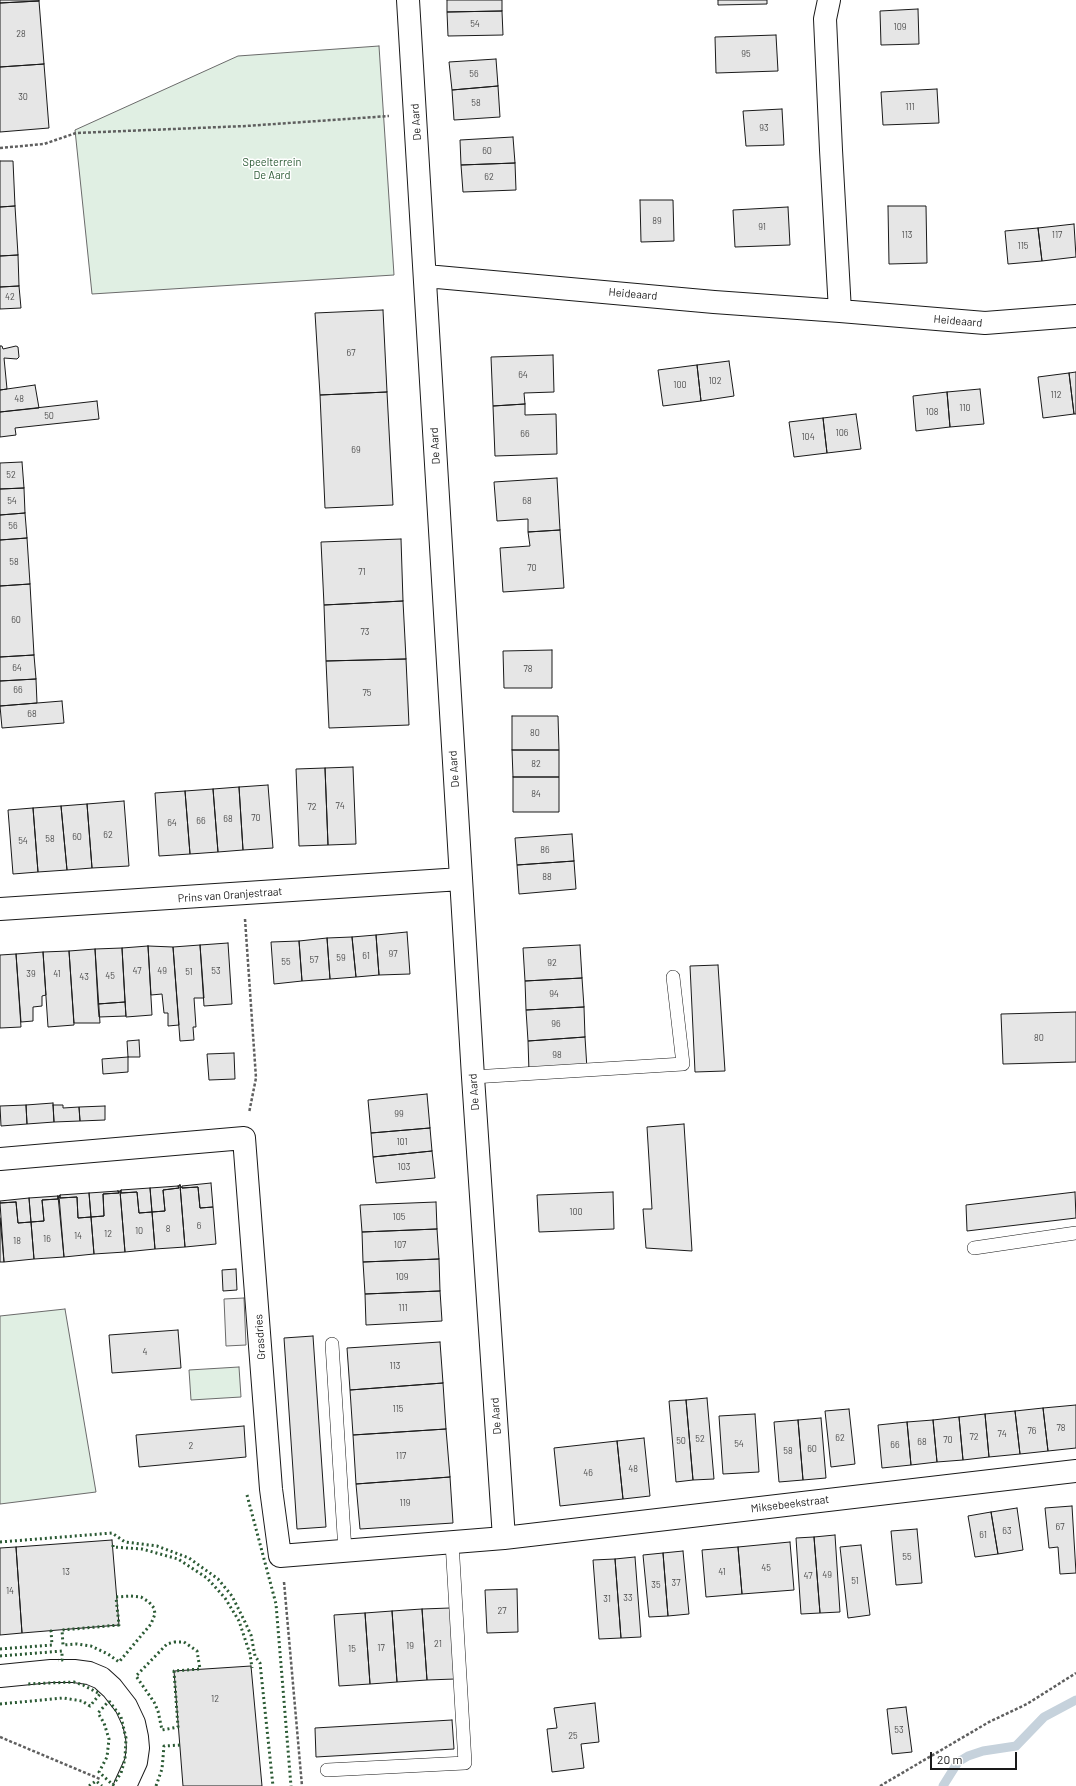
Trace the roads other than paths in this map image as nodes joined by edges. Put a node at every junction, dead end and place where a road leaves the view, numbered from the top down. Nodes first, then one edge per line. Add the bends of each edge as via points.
1 (408, 0) edge
2 (825, 6) edge
3 (426, 276) junction
4 (840, 311) junction
5 (1076, 316) edge
6 (461, 879) junction
7 (0, 909) edge
8 (673, 977) dead end
9 (473, 1077) junction
10 (0, 1159) edge
11 (1076, 1234) edge
12 (974, 1248) dead end
13 (332, 1344) dead end
14 (1076, 1471) edge
15 (504, 1538) junction
16 (452, 1542) junction
17 (345, 1551) junction
18 (0, 1676) edge
19 (327, 1770) dead end
20 (125, 1786) edge

1 - 3 street, De Aard
2 - 4 street
3 - 4 street, Heideaard
3 - 6 street, De Aard
4 - 5 street, Heideaard via 985,323
6 - 7 street, Prins van Oranjestraat
6 - 9 street, De Aard
8 - 9 lane via 683,1064
9 - 15 street, De Aard
10 - 17 street, Grasdries via 244,1138 271,1489 280,1556
11 - 12 lane
13 - 17 lane
14 - 15 street, Miksebeekstraat
15 - 16 street
16 - 17 street
16 - 19 lane via 465,1763
18 - 20 street via 74,1671 101,1678 126,1706 134,1723 138,1748 136,1762

